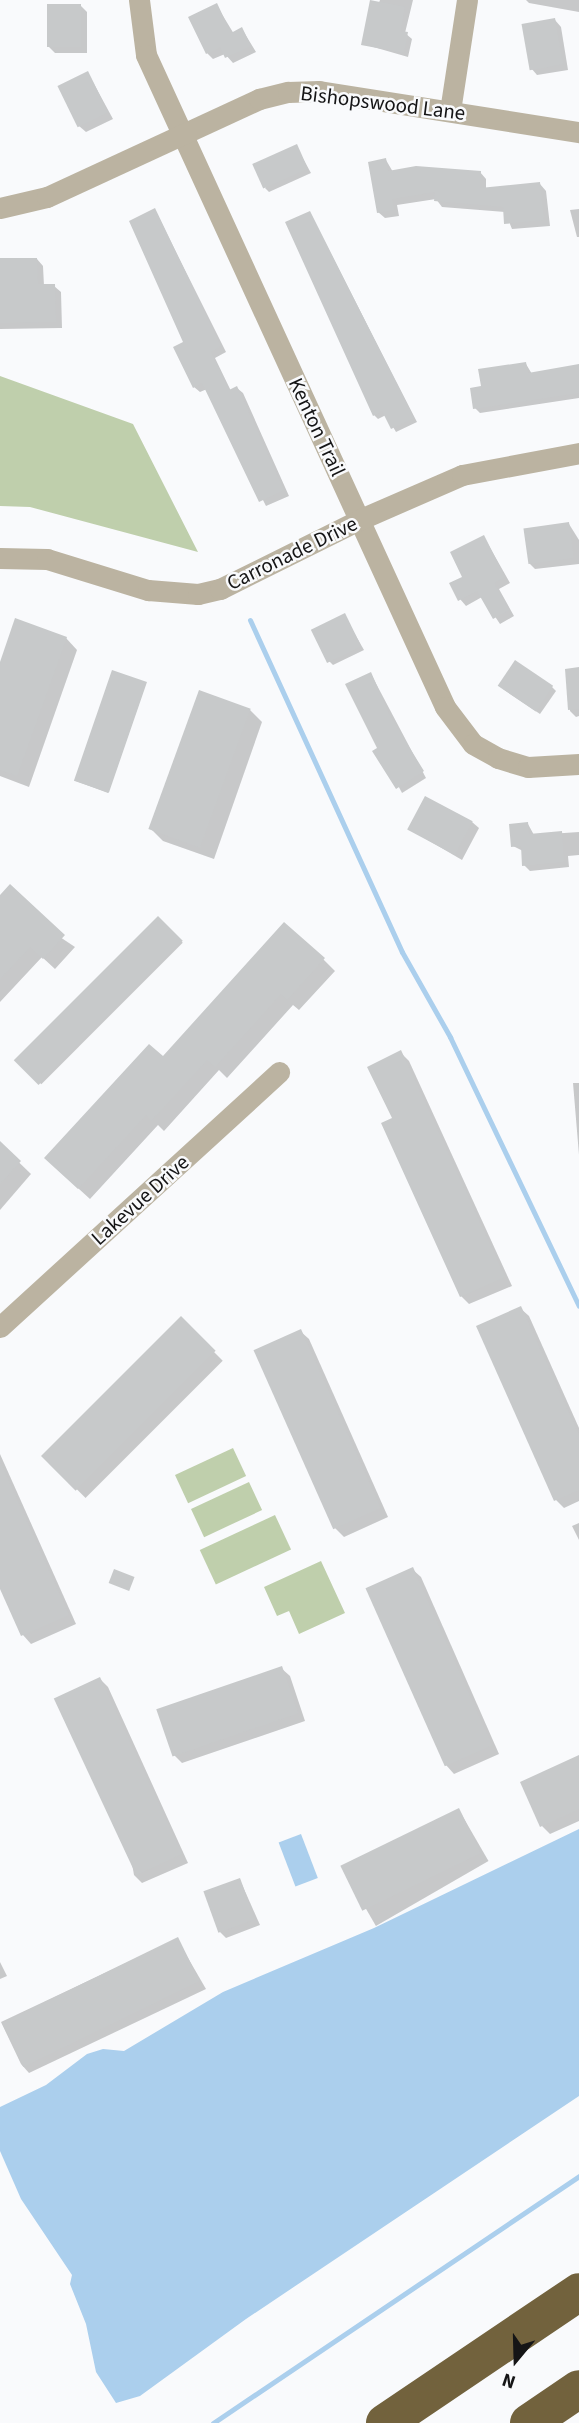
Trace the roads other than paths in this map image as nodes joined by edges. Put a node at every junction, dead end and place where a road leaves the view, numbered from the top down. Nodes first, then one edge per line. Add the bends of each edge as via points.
1 (139, 0) edge
2 (467, 0) edge
3 (450, 111) junction
4 (579, 132) edge
5 (182, 135) junction
6 (0, 208) edge
7 (579, 453) edge
8 (361, 519) junction
9 (0, 558) edge
10 (579, 764) edge
11 (279, 1072) dead end
12 (0, 1327) edge
13 (579, 2292) edge
14 (579, 2392) edge
15 (385, 2423) edge
16 (529, 2423) edge
17 (541, 2423) edge

1 - 5 street, Kenton Trail via 146,55
2 - 3 street
3 - 4 street, Bishopswood Lane
3 - 5 street, Bishopswood Lane via 296,91 259,99
5 - 6 street, Bishopswood Lane via 47,197
5 - 8 street, Kenton Trail
7 - 8 street, Carronade Drive via 462,475
8 - 9 street, Carronade Drive via 220,589 198,594 148,590 47,559
8 - 10 street, Kenton Trail via 444,707 463,734 482,751 512,764 542,768
11 - 12 street, Lakevue Drive
13 - 15 highway
14 - 16 highway
14 - 17 highway

